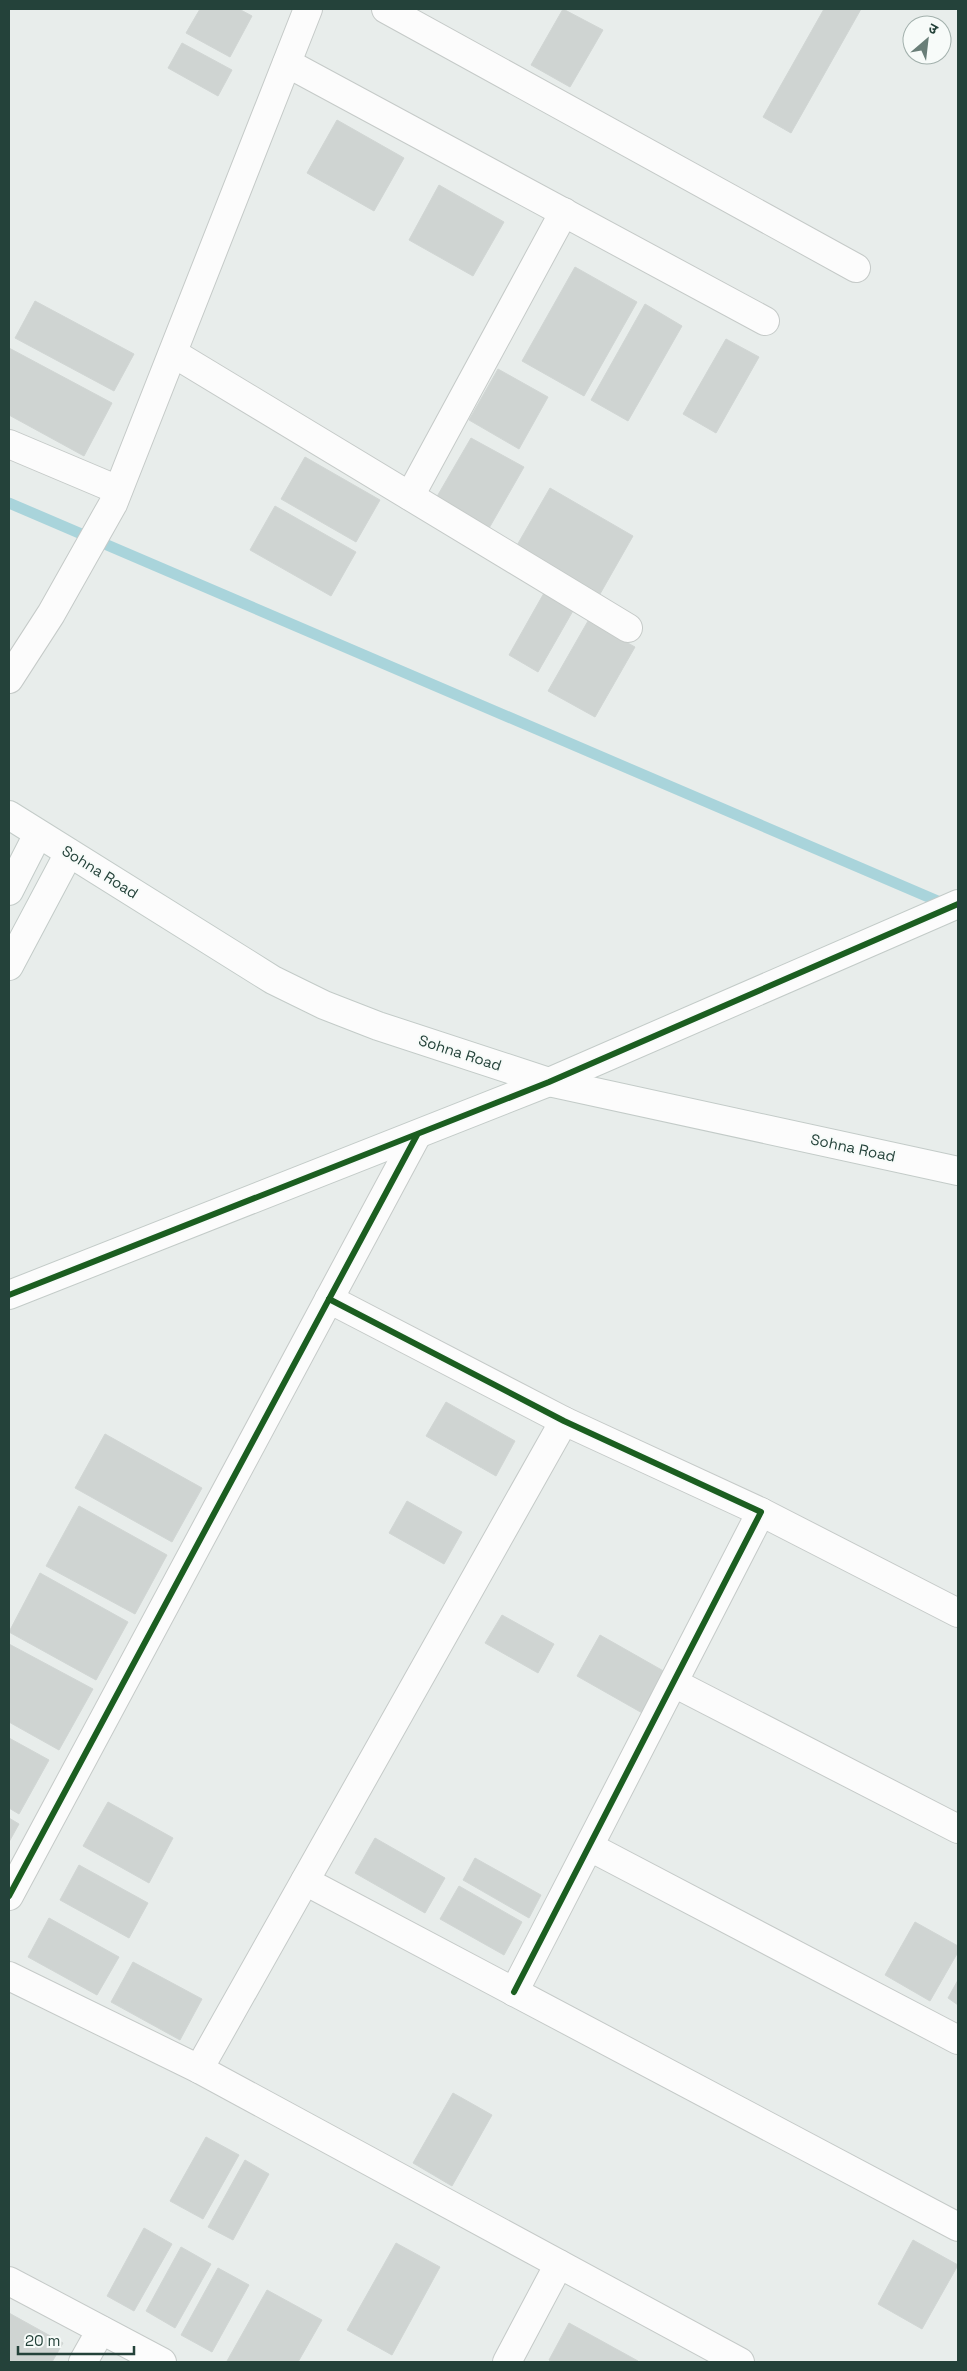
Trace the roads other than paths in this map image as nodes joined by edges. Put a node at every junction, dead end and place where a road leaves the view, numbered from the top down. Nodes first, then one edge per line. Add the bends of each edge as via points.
1 (308, 9) edge
2 (386, 9) edge
3 (287, 63) junction
4 (564, 212) junction
5 (856, 268) dead end
6 (766, 321) dead end
7 (173, 353) junction
8 (9, 444) edge
9 (410, 496) junction
10 (116, 497) junction
11 (628, 628) dead end
12 (9, 679) edge
13 (9, 815) edge
14 (38, 834) junction
15 (69, 853) junction
16 (9, 891) edge
17 (958, 904) edge
18 (9, 966) edge
19 (549, 1082) junction
20 (417, 1135) junction
21 (958, 1171) edge
22 (9, 1295) edge
23 (329, 1299) junction
24 (564, 1420) junction
25 (761, 1512) junction
26 (958, 1613) edge
27 (674, 1683) junction
28 (958, 1829) edge
29 (590, 1847) junction
30 (305, 1881) junction
31 (9, 1896) edge
32 (9, 1976) edge
33 (514, 1992) junction
34 (958, 2040) edge
35 (199, 2069) junction
36 (958, 2227) edge
37 (559, 2264) junction
38 (9, 2281) edge
39 (101, 2330) junction
40 (83, 2362) edge
41 (162, 2362) edge
42 (507, 2362) edge
43 (740, 2362) edge

1 - 3 street
2 - 5 street
3 - 4 street
3 - 7 street
4 - 6 street
4 - 9 street
7 - 9 street
7 - 10 street
8 - 10 street
9 - 11 street
10 - 12 street via 52,614
13 - 14 street, Sohna Road
14 - 15 street, Sohna Road
14 - 16 street
15 - 18 street
15 - 19 street, Sohna Road via 273,980 324,1005
17 - 19 street
19 - 20 street
19 - 21 street, Sohna Road
20 - 22 street
20 - 23 street
23 - 24 street
23 - 31 street
24 - 25 street
24 - 30 street
25 - 26 street
25 - 27 street
27 - 28 street
27 - 29 street
29 - 33 street
29 - 34 street
30 - 33 street
30 - 35 street
32 - 35 street
33 - 36 street
35 - 37 street
37 - 42 street
37 - 43 street
38 - 39 street
39 - 40 street
39 - 41 street

